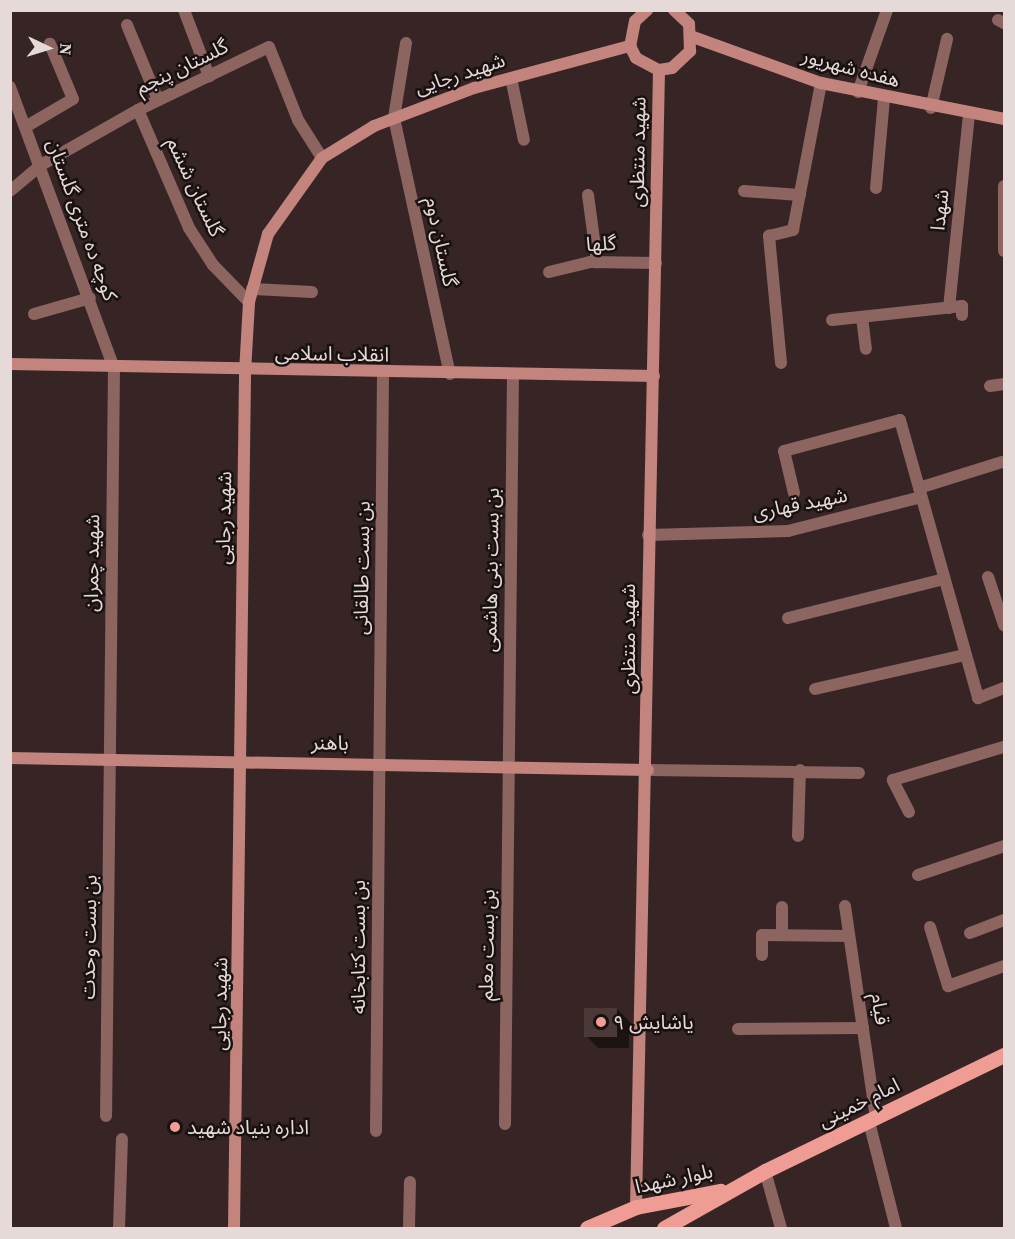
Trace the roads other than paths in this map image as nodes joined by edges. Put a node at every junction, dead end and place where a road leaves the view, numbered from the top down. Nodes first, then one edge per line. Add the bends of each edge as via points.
1 (184, 10) edge
2 (887, 10) edge
3 (638, 12) edge
4 (681, 12) edge
5 (127, 25) dead end
6 (693, 37) junction
7 (947, 39) dead end
8 (406, 43) dead end
9 (50, 44) dead end
10 (630, 46) junction
11 (659, 70) junction
12 (209, 76) junction
13 (511, 78) junction
14 (821, 83) junction
15 (10, 87) edge
16 (858, 92) junction
17 (884, 98) junction
18 (158, 100) junction
19 (931, 108) junction
20 (138, 110) junction
21 (969, 116) junction
22 (1003, 116) edge
23 (394, 118) junction
24 (27, 126) junction
25 (524, 140) dead end
26 (322, 158) junction
27 (41, 165) junction
28 (1005, 186) edge
29 (876, 188) dead end
30 (10, 191) edge
31 (744, 191) dead end
32 (588, 195) dead end
33 (800, 195) junction
34 (1005, 251) edge
35 (597, 262) junction
36 (656, 263) junction
37 (549, 272) dead end
38 (252, 289) junction
39 (312, 292) dead end
40 (90, 298) junction
41 (249, 302) junction
42 (949, 308) junction
43 (34, 314) dead end
44 (962, 315) dead end
45 (862, 317) junction
46 (832, 320) dead end
47 (866, 350) dead end
48 (781, 363) dead end
49 (10, 364) edge
50 (114, 368) junction
51 (245, 372) junction
52 (383, 374) junction
53 (450, 374) junction
54 (513, 375) junction
55 (654, 376) junction
56 (1005, 384) edge
57 (990, 386) dead end
58 (1002, 462) dead end
59 (794, 493) dead end
60 (920, 493) junction
61 (648, 535) junction
62 (988, 577) dead end
63 (944, 579) junction
64 (788, 618) dead end
65 (1005, 625) edge
66 (965, 655) junction
67 (1005, 688) edge
68 (815, 689) dead end
69 (1005, 747) edge
70 (10, 758) edge
71 (110, 759) junction
72 (242, 760) junction
73 (379, 764) junction
74 (508, 766) junction
75 (648, 770) junction
76 (800, 770) junction
77 (860, 773) dead end
78 (909, 812) dead end
79 (798, 836) dead end
80 (1005, 846) edge
81 (918, 875) dead end
82 (844, 906) dead end
83 (782, 907) dead end
84 (1005, 920) edge
85 (930, 927) dead end
86 (970, 933) dead end
87 (782, 935) junction
88 (849, 936) junction
89 (762, 955) dead end
90 (1005, 966) edge
91 (863, 1028) junction
92 (738, 1029) dead end
93 (1005, 1055) edge
94 (106, 1116) dead end
95 (873, 1120) junction
96 (505, 1124) dead end
97 (376, 1131) dead end
98 (122, 1139) dead end
99 (765, 1171) junction
100 (410, 1182) dead end
101 (732, 1189) junction
102 (636, 1207) junction
103 (119, 1228) edge
104 (234, 1228) edge
105 (409, 1228) edge
106 (587, 1228) edge
107 (664, 1228) edge
108 (781, 1228) edge
109 (896, 1228) edge

1 - 12 street
2 - 16 street
3 - 10 street
4 - 6 street
5 - 18 street
6 - 11 street via 683,61
6 - 14 street, هفده شهریور
7 - 19 street
8 - 23 street
9 - 24 street via 73,99
10 - 11 street via 636,58
10 - 13 street, شهید رجایی
11 - 36 street, شهید منتظری
12 - 18 street, گلستان پنجم
12 - 26 street, گلستان پنجم via 269,47 298,120
13 - 23 street, شهید رجایی
13 - 25 street
14 - 16 street, هفده شهریور
14 - 33 street
15 - 24 street, کوچه ده متری گلستان
16 - 17 street, هفده شهریور
17 - 19 street, هفده شهریور
17 - 29 street
18 - 20 street, گلستان پنجم
19 - 21 street, هفده شهریور
20 - 27 street, گلستان پنجم
20 - 41 street, گلستان ششم via 189,228 213,265
21 - 22 street, هفده شهریور
21 - 42 street, شهدا
23 - 26 street, شهید رجایی
23 - 53 street, گلستان دوم
24 - 27 street, کوچه ده متری گلستان
26 - 38 street, شهید رجایی via 268,234
27 - 30 street, گلستان پنجم
27 - 40 street, کوچه ده متری گلستان
28 - 34 street
31 - 33 street
32 - 35 street
33 - 48 street via 793,230 769,236
35 - 36 street, گلها
35 - 37 street, گلها
36 - 55 street, شهید منتظری
38 - 39 street
38 - 41 street, شهید رجایی
40 - 43 street
40 - 50 street, کوچه ده متری گلستان
41 - 51 street, شهید رجایی
42 - 44 street via 962,306
42 - 45 street
45 - 46 street
45 - 47 street
49 - 50 street, انقلاب اسلامی
50 - 51 street, انقلاب اسلامی
50 - 71 street, شهید چمران
51 - 52 street, انقلاب اسلامی
51 - 72 street, شهید رجایی
52 - 53 street, انقلاب اسلامی
52 - 73 street, بن بست طالقانی
53 - 54 street, انقلاب اسلامی
54 - 55 street, انقلاب اسلامی
54 - 74 street, بن بست بنی هاشمی
55 - 61 street, شهید منتظری
56 - 57 street
58 - 60 street, شهید قهاری
59 - 60 street via 784,452 900,420
60 - 61 street, شهید قهاری via 788,531
60 - 63 street
61 - 75 street, شهید منتظری
62 - 65 street
63 - 64 street
63 - 66 street
66 - 67 street via 978,698
66 - 68 street
69 - 78 street via 893,780
70 - 71 street, باهنر
71 - 72 street, باهنر
71 - 94 street, بن بست وحدت
72 - 73 street, باهنر
72 - 104 street, شهید رجایی
73 - 74 street, باهنر
73 - 97 street, بن بست کتابخانه
74 - 75 street, باهنر
74 - 96 street, بن بست معلم
75 - 76 street
75 - 102 street, شهید منتظری
76 - 77 street
76 - 79 street
80 - 81 street
82 - 88 street, قیام
83 - 87 street
84 - 86 street
85 - 90 street via 948,986
87 - 88 street
87 - 89 street via 762,935
88 - 91 street, قیام
91 - 92 street
91 - 95 street, قیام
93 - 95 main road, امام خمینی
95 - 99 main road, امام خمینی
95 - 109 street, قیام
98 - 103 street
99 - 101 main road, امام خمینی
99 - 108 street
100 - 105 street
101 - 102 main road, بلوار شهدا
101 - 107 main road, بلوار شهدا
102 - 106 main road, بلوار شهدا

